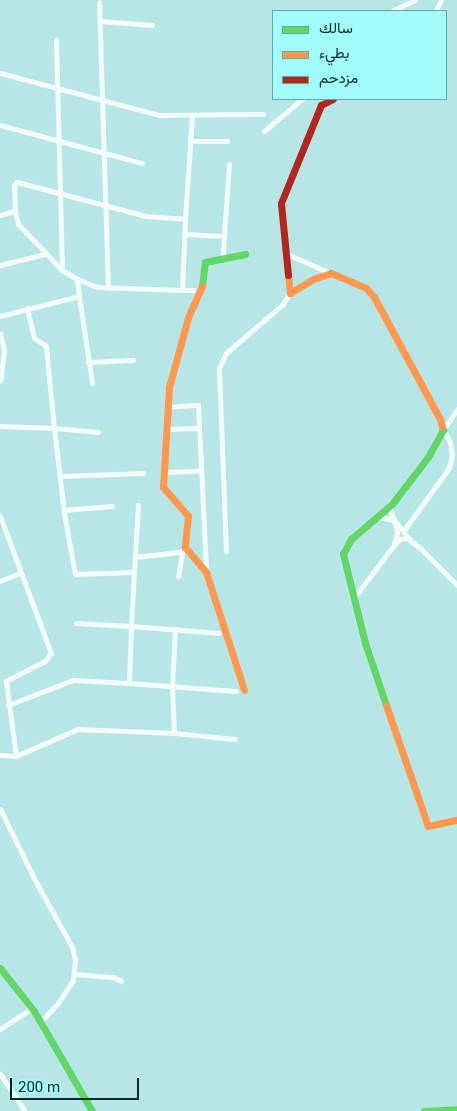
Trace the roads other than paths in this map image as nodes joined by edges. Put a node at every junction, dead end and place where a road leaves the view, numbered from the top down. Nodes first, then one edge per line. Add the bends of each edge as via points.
1 (415, 0) edge
2 (99, 2) dead end
3 (394, 10) edge
4 (100, 21) junction
5 (152, 25) dead end
6 (56, 40) dead end
7 (0, 73) edge
8 (57, 88) junction
9 (102, 100) junction
10 (301, 100) edge
11 (331, 100) edge
12 (263, 114) dead end
13 (192, 116) junction
14 (0, 125) edge
15 (264, 131) dead end
16 (58, 139) junction
17 (190, 141) junction
18 (227, 141) dead end
19 (103, 151) junction
20 (142, 163) dead end
21 (229, 164) dead end
22 (60, 192) junction
23 (105, 204) junction
24 (15, 211) junction
25 (0, 214) edge
26 (185, 219) junction
27 (185, 234) junction
28 (224, 236) junction
29 (45, 254) junction
30 (223, 254) dead end
31 (245, 254) dead end
32 (287, 254) junction
33 (0, 265) edge
34 (62, 270) junction
35 (331, 273) junction
36 (77, 279) junction
37 (108, 288) junction
38 (182, 290) junction
39 (193, 290) dead end
40 (290, 293) junction
41 (79, 296) junction
42 (28, 308) junction
43 (0, 316) edge
44 (0, 333) edge
45 (133, 360) dead end
46 (88, 362) junction
47 (1, 367) edge
48 (0, 381) edge
49 (92, 383) dead end
50 (167, 407) junction
51 (457, 409) edge
52 (0, 426) edge
53 (54, 428) junction
54 (199, 428) junction
55 (166, 429) junction
56 (443, 430) junction
57 (98, 432) dead end
58 (201, 470) junction
59 (164, 472) junction
60 (143, 473) dead end
61 (61, 476) junction
62 (138, 505) dead end
63 (112, 506) dead end
64 (389, 507) junction
65 (64, 510) junction
66 (378, 517) junction
67 (0, 518) edge
68 (394, 520) junction
69 (404, 530) junction
70 (410, 540) junction
71 (393, 547) junction
72 (226, 551) dead end
73 (135, 557) junction
74 (134, 572) junction
75 (206, 572) junction
76 (20, 573) junction
77 (178, 577) dead end
78 (0, 581) edge
79 (457, 585) edge
80 (353, 600) junction
81 (76, 624) dead end
82 (131, 626) junction
83 (175, 629) junction
84 (218, 633) dead end
85 (129, 683) junction
86 (172, 686) junction
87 (244, 690) dead end
88 (236, 691) dead end
89 (8, 705) junction
90 (174, 733) junction
91 (235, 739) dead end
92 (0, 755) edge
93 (16, 756) junction
94 (0, 809) edge
95 (457, 820) edge
96 (0, 968) edge
97 (75, 974) junction
98 (121, 981) dead end
99 (32, 1008) junction
100 (40, 1022) junction
101 (0, 1029) edge
102 (0, 1074) edge
103 (457, 1109) edge
104 (25, 1111) edge
105 (92, 1111) edge
106 (424, 1111) edge

1 - 3 street
2 - 4 street
4 - 5 street
4 - 9 street
6 - 8 street
7 - 8 street
8 - 9 street
8 - 16 street
9 - 13 street via 152,114
9 - 19 street
10 - 15 street
11 - 32 main road via 321,105 281,202
12 - 13 street
13 - 17 street
14 - 16 street
16 - 19 street
16 - 22 street
17 - 18 street
17 - 26 street
19 - 20 street
19 - 23 street
21 - 28 street
22 - 23 street
22 - 24 street via 17,182 14,185
22 - 34 street
23 - 26 street via 146,216
23 - 37 street
24 - 25 street
24 - 29 street via 18,224
26 - 27 street
27 - 28 street
27 - 38 street
28 - 30 street
29 - 33 street
29 - 34 street
31 - 50 main road via 205,262 201,290 188,318 169,387
32 - 35 street
32 - 40 main road
34 - 36 street
35 - 40 main road via 312,279
35 - 56 main road via 358,283 374,297 423,386
36 - 37 street
36 - 41 street
37 - 38 street
38 - 39 street
40 - 72 street via 283,304 226,354 219,368
41 - 42 street
41 - 46 street
42 - 43 street
42 - 53 street via 34,338 46,346
44 - 47 street via 4,350
45 - 46 street
46 - 49 street
47 - 48 street
50 - 54 street via 198,405
50 - 55 main road
51 - 56 street
52 - 53 street
53 - 57 street
53 - 61 street
54 - 55 street
54 - 58 street
55 - 59 main road
56 - 64 main road via 428,457
56 - 69 street via 450,442 449,468
58 - 59 street
58 - 75 street
59 - 75 main road via 163,487 188,516 185,547
60 - 61 street
61 - 65 street
62 - 73 street
63 - 65 street
64 - 66 main road
64 - 68 street
65 - 74 street via 76,574
66 - 68 street
66 - 80 main road via 351,539 343,554
67 - 76 street
68 - 69 street
68 - 71 street via 397,532
69 - 70 street
70 - 71 street via 400,539
70 - 79 street
71 - 80 street
73 - 74 street
73 - 77 street via 182,553
74 - 82 street
75 - 87 main road
76 - 78 street
76 - 89 street via 51,653 45,661 6,682
80 - 95 main road via 428,826
81 - 82 street
82 - 83 street
82 - 85 street
83 - 84 street
83 - 86 street
85 - 86 street
85 - 89 street via 73,680
86 - 88 street
86 - 90 street
89 - 93 street
90 - 91 street
90 - 93 street via 78,729
92 - 93 street
94 - 97 street via 72,947 76,960
96 - 99 main road
97 - 98 street via 113,976
97 - 100 street via 58,1003
99 - 100 main road
99 - 101 street
100 - 105 main road
102 - 104 street
103 - 106 main road

